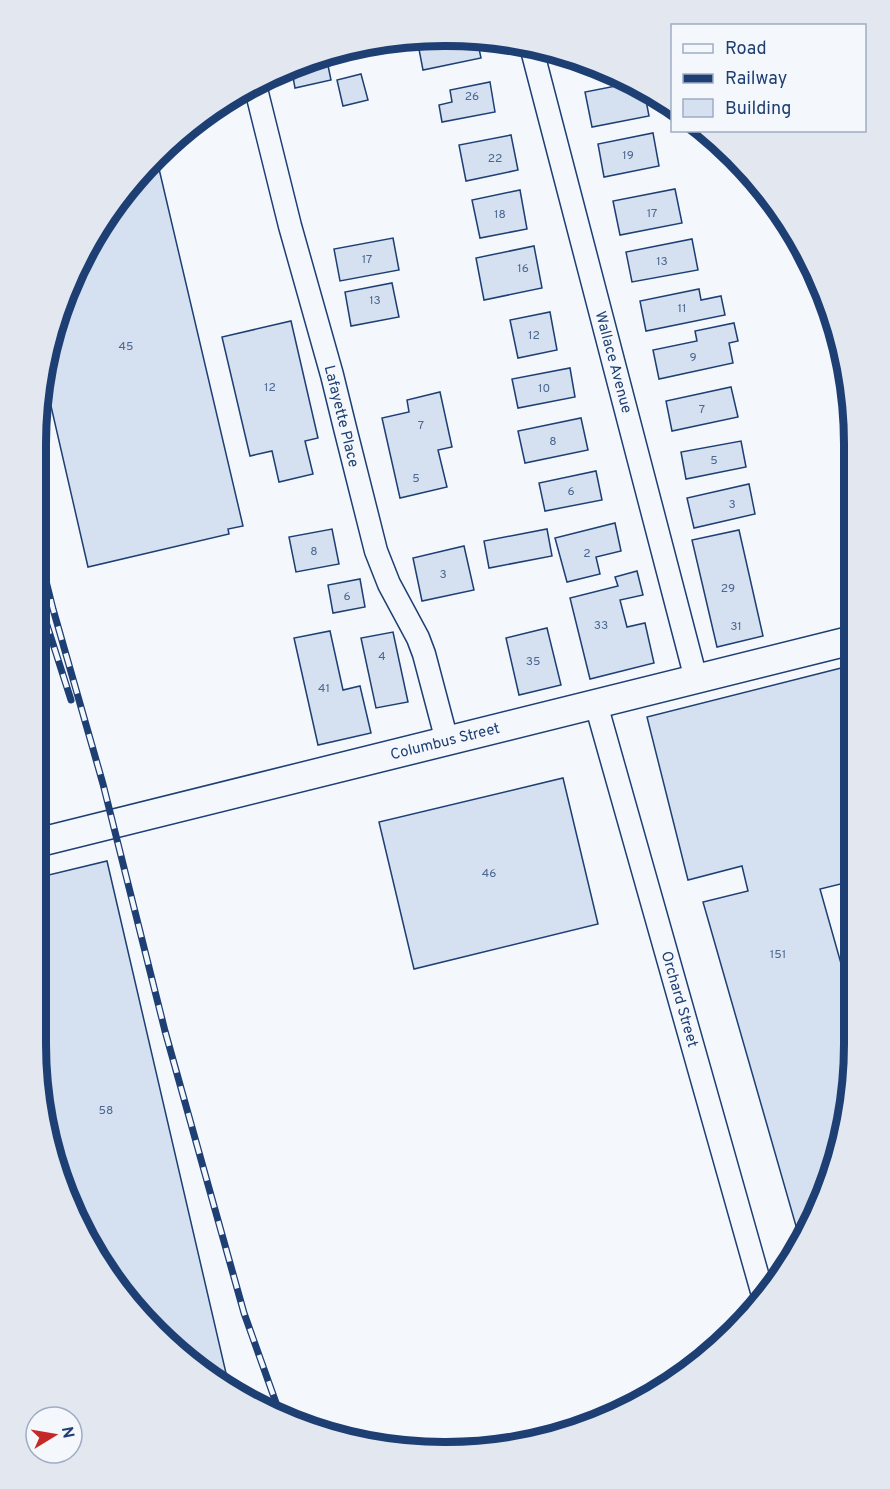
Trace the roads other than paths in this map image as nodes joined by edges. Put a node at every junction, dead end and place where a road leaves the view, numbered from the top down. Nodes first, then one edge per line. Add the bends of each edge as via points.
1 (534, 57) edge
2 (257, 94) edge
3 (844, 642) edge
4 (696, 679) junction
5 (596, 704) junction
6 (447, 741) junction
7 (46, 841) edge
8 (761, 1287) edge

1 - 4 street, Wallace Avenue
2 - 6 street, Lafayette Place via 376,551 424,654
3 - 4 street, Columbus Street
4 - 5 street, Columbus Street
5 - 6 street, Columbus Street
5 - 8 street, Orchard Street
6 - 7 street, Columbus Street

